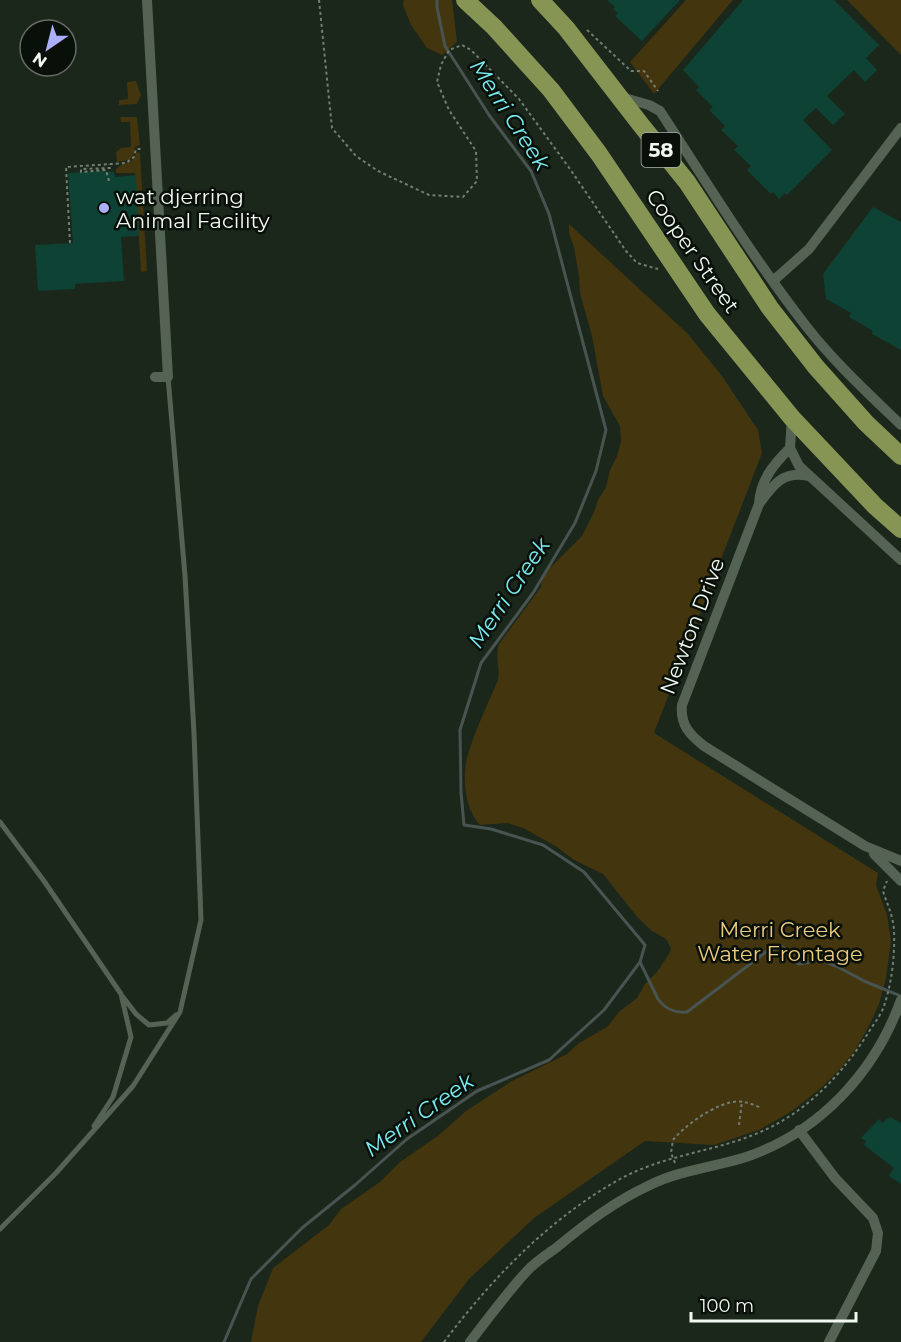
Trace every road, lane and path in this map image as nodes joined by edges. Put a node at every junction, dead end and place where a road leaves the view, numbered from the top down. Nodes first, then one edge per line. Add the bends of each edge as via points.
1 (147, 0) edge
2 (319, 0) edge
3 (465, 0) edge
4 (540, 0) edge
5 (582, 25) dead end
6 (658, 91) dead end
7 (621, 97) junction
8 (901, 128) edge
9 (141, 149) dead end
10 (109, 166) junction
11 (110, 172) dead end
12 (109, 181) dead end
13 (70, 243) dead end
14 (679, 271) junction
15 (773, 281) junction
16 (155, 377) dead end
17 (168, 377) junction
18 (792, 418) junction
19 (901, 425) edge
20 (790, 448) junction
21 (901, 456) edge
22 (808, 476) junction
23 (759, 504) junction
24 (901, 529) edge
25 (901, 560) edge
26 (0, 822) edge
27 (865, 846) junction
28 (901, 861) edge
29 (896, 879) edge
30 (121, 994) junction
31 (901, 1000) edge
32 (883, 1008) dead end
33 (180, 1012) junction
34 (742, 1101) junction
35 (761, 1108) dead end
36 (739, 1125) dead end
37 (799, 1130) junction
38 (84, 1142) junction
39 (679, 1174) junction
40 (0, 1229) edge
41 (470, 1342) edge
42 (829, 1342) edge

1 - 17 street
2 - 14 path via 332,128 356,156 429,195 464,197 477,182 476,151 448,110 437,82 449,50 462,45 519,99 626,251 637,262
3 - 14 main road, Cooper Street / 58 via 551,90
4 - 7 main road, Cooper Street / 58
5 - 6 path via 631,71 644,71
7 - 15 street via 660,111
7 - 21 main road, Cooper Street / 58 via 687,183 774,314 823,375
8 - 15 street via 809,249
9 - 10 path via 136,149 129,162
10 - 11 path
10 - 12 path via 81,172 106,171
10 - 13 path via 66,167
14 - 18 main road, Cooper Street / 58 via 707,315
15 - 19 street via 844,369
16 - 17 street
17 - 33 lane via 186,587 201,920
18 - 20 street
18 - 24 main road, Cooper Street / 58
20 - 22 street
20 - 23 street, Newton Drive via 769,471 761,487
22 - 23 street, Newton Drive via 785,476
22 - 25 street
23 - 27 street, Newton Drive via 682,705 685,728 704,746
26 - 30 lane
27 - 28 street, Newton Drive
27 - 29 street, Newton Drive
29 - 32 path via 883,888 894,930 892,977
30 - 33 lane via 149,1025 166,1023
30 - 38 lane via 131,1037 113,1097
31 - 37 street via 881,1046 855,1082 829,1109
33 - 38 lane via 133,1086
34 - 35 path
34 - 36 path
34 - 39 path via 724,1104 678,1134 671,1146
37 - 39 street via 770,1148
37 - 42 street via 835,1178 873,1218 878,1233 876,1251
38 - 40 lane
39 - 41 street via 650,1185 597,1215 537,1262

